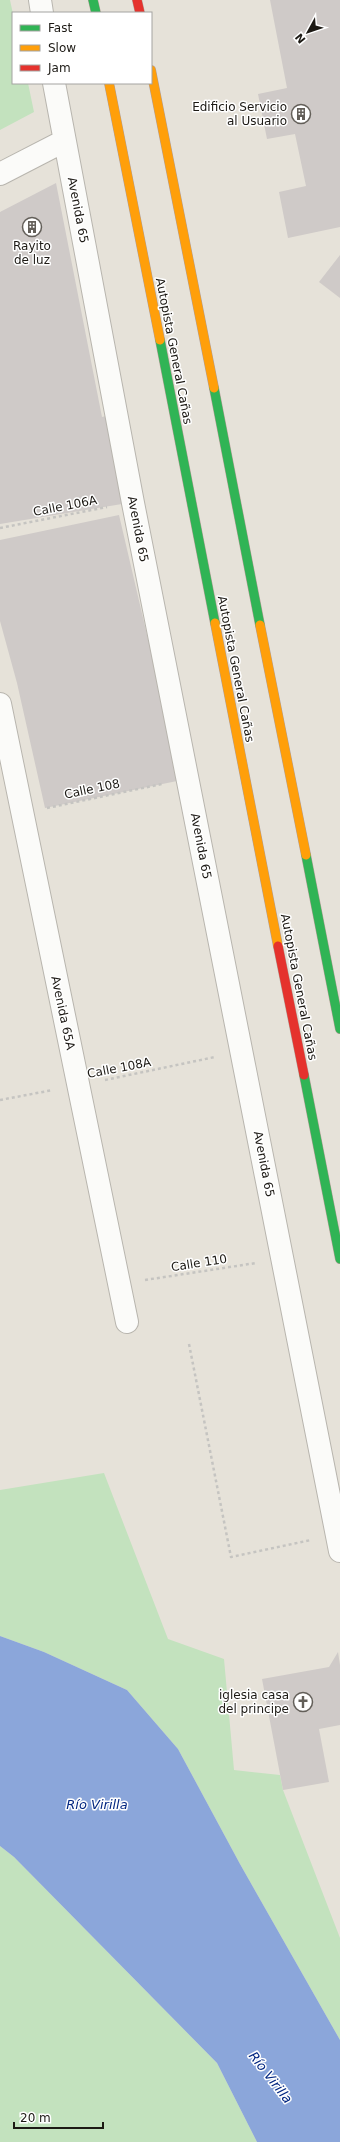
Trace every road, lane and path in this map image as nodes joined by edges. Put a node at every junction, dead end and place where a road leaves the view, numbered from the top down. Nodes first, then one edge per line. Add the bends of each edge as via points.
1 (40, 0) edge
2 (93, 0) edge
3 (137, 0) edge
4 (42, 12) edge
5 (96, 12) edge
6 (140, 12) edge
7 (152, 75) edge
8 (54, 84) edge
9 (109, 84) edge
10 (64, 141) junction
11 (0, 174) edge
12 (133, 503) junction
13 (0, 528) edge
14 (0, 704) edge
15 (188, 778) junction
16 (22, 812) junction
17 (340, 1029) edge
18 (241, 1052) junction
19 (78, 1085) junction
20 (0, 1100) edge
21 (282, 1258) junction
22 (340, 1259) edge
23 (119, 1284) junction
24 (127, 1322) dead end
25 (189, 1344) dead end
26 (338, 1543) edge

1 - 4 street
2 - 5 highway
3 - 6 highway
7 - 17 highway
8 - 10 street, Avenida 65
9 - 22 highway, Autopista General Cañas
10 - 11 street
10 - 12 street, Avenida 65
12 - 13 path, Calle 106A
12 - 15 street, Avenida 65
14 - 16 street, Avenida 65A
15 - 16 path, Calle 108
15 - 18 street, Avenida 65
16 - 19 street, Avenida 65A
18 - 19 path, Calle 108A
18 - 21 street, Avenida 65
19 - 20 path, Calle 108A
19 - 23 street, Avenida 65A
21 - 23 path, Calle 110
21 - 26 street, Avenida 65
23 - 24 street, Avenida 65A
25 - 26 path via 231,1557

